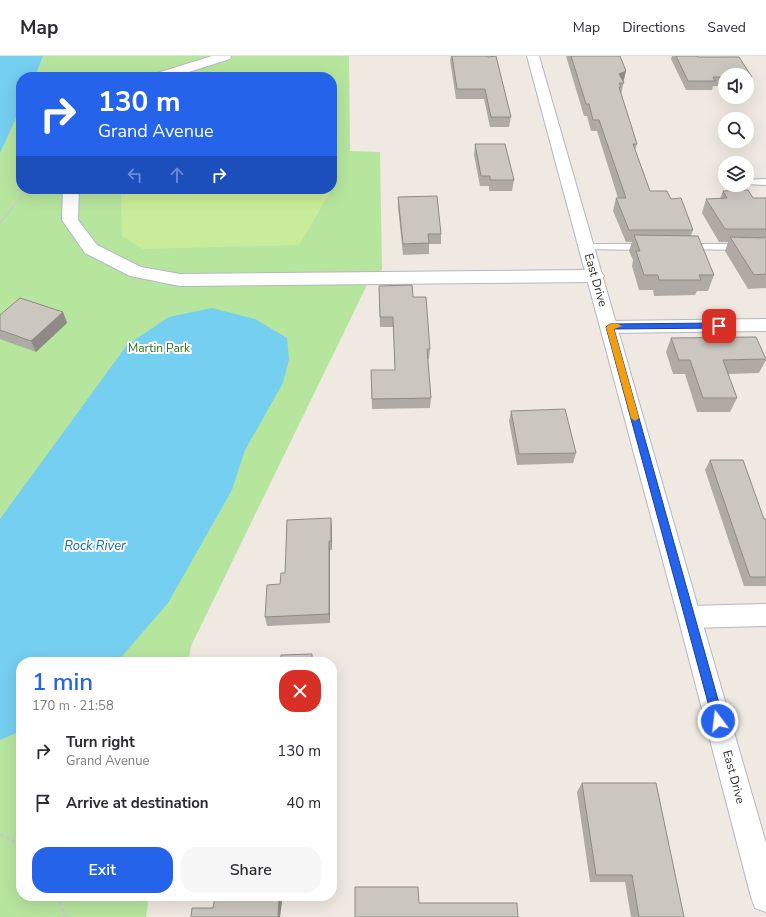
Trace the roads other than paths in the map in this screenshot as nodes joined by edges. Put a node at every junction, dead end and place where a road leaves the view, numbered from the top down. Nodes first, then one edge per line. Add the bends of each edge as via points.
1 (224, 56) edge
2 (533, 56) edge
3 (174, 72) edge
4 (754, 182) edge
5 (766, 182) edge
6 (71, 194) edge
7 (587, 247) junction
8 (657, 247) edge
9 (672, 247) edge
10 (750, 247) edge
11 (595, 276) junction
12 (766, 325) edge
13 (610, 327) junction
14 (766, 615) edge
15 (690, 617) junction
16 (766, 897) edge

1 - 3 street
2 - 7 street, East Drive
4 - 5 lane
6 - 11 street via 70,220 91,249 136,272 180,280
7 - 8 lane
7 - 11 street, East Drive
9 - 10 lane
11 - 13 street, East Drive
12 - 13 street
13 - 15 street, East Drive
14 - 15 street
15 - 16 street, East Drive

